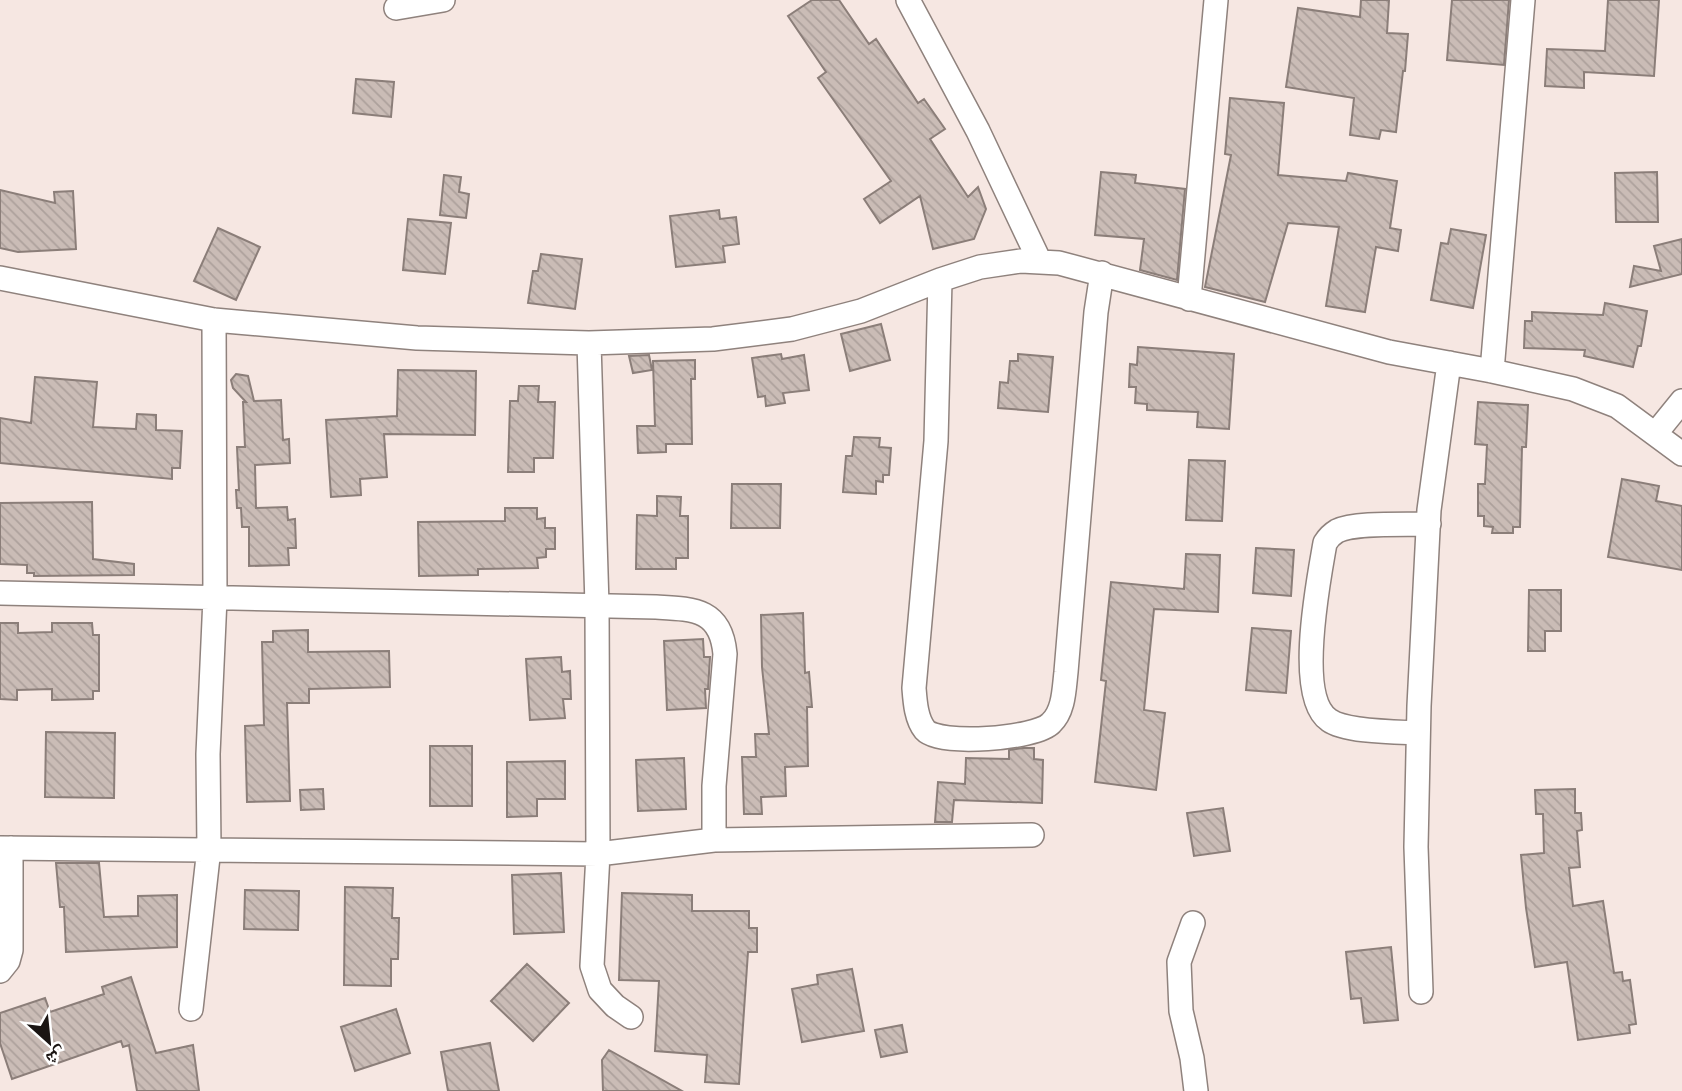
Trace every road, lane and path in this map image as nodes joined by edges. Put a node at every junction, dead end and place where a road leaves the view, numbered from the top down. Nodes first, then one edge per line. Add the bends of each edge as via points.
1 (443, 0) edge
2 (908, 0) edge
3 (1216, 0) edge
4 (1523, 0) edge
5 (396, 8) dead end
6 (1040, 262) junction
7 (1102, 274) junction
8 (0, 278) edge
9 (940, 280) junction
10 (1189, 299) junction
11 (214, 320) junction
12 (589, 343) junction
13 (1449, 363) junction
14 (1492, 371) junction
15 (1682, 401) edge
16 (1656, 433) junction
17 (1682, 454) edge
18 (1429, 524) junction
19 (0, 593) edge
20 (215, 598) junction
21 (597, 605) junction
22 (1418, 733) junction
23 (1032, 835) dead end
24 (714, 840) junction
25 (5, 848) edge
26 (209, 848) junction
27 (598, 854) junction
28 (1193, 923) dead end
29 (0, 971) edge
30 (1421, 992) dead end
31 (191, 1009) dead end
32 (631, 1017) dead end
33 (1196, 1091) edge

1 - 5 street
2 - 6 street via 978,131
3 - 10 street
4 - 14 street
6 - 7 street
6 - 9 street via 980,267
7 - 9 street via 1062,703 1051,724 1039,732 968,738 937,737 926,731 914,688 936,441
7 - 10 street
8 - 11 street
9 - 12 street via 861,311 792,330 713,339
10 - 13 street
11 - 12 street via 417,338
11 - 20 street
12 - 21 street
13 - 14 street
13 - 18 street
14 - 16 street via 1573,389 1617,406
15 - 16 street
16 - 17 street
18 - 22 street
18 - 22 street via 1356,527 1330,536 1315,601 1312,651 1314,695 1329,721 1353,728
19 - 20 street
20 - 21 street
20 - 26 street
21 - 24 street via 685,609 710,617 718,626 725,654
21 - 27 street
22 - 30 street
23 - 24 street
24 - 27 street
25 - 26 street
25 - 29 street via 11,950
26 - 27 street
26 - 31 street
27 - 32 street via 593,972 600,990
28 - 33 street via 1179,962 1181,1011

